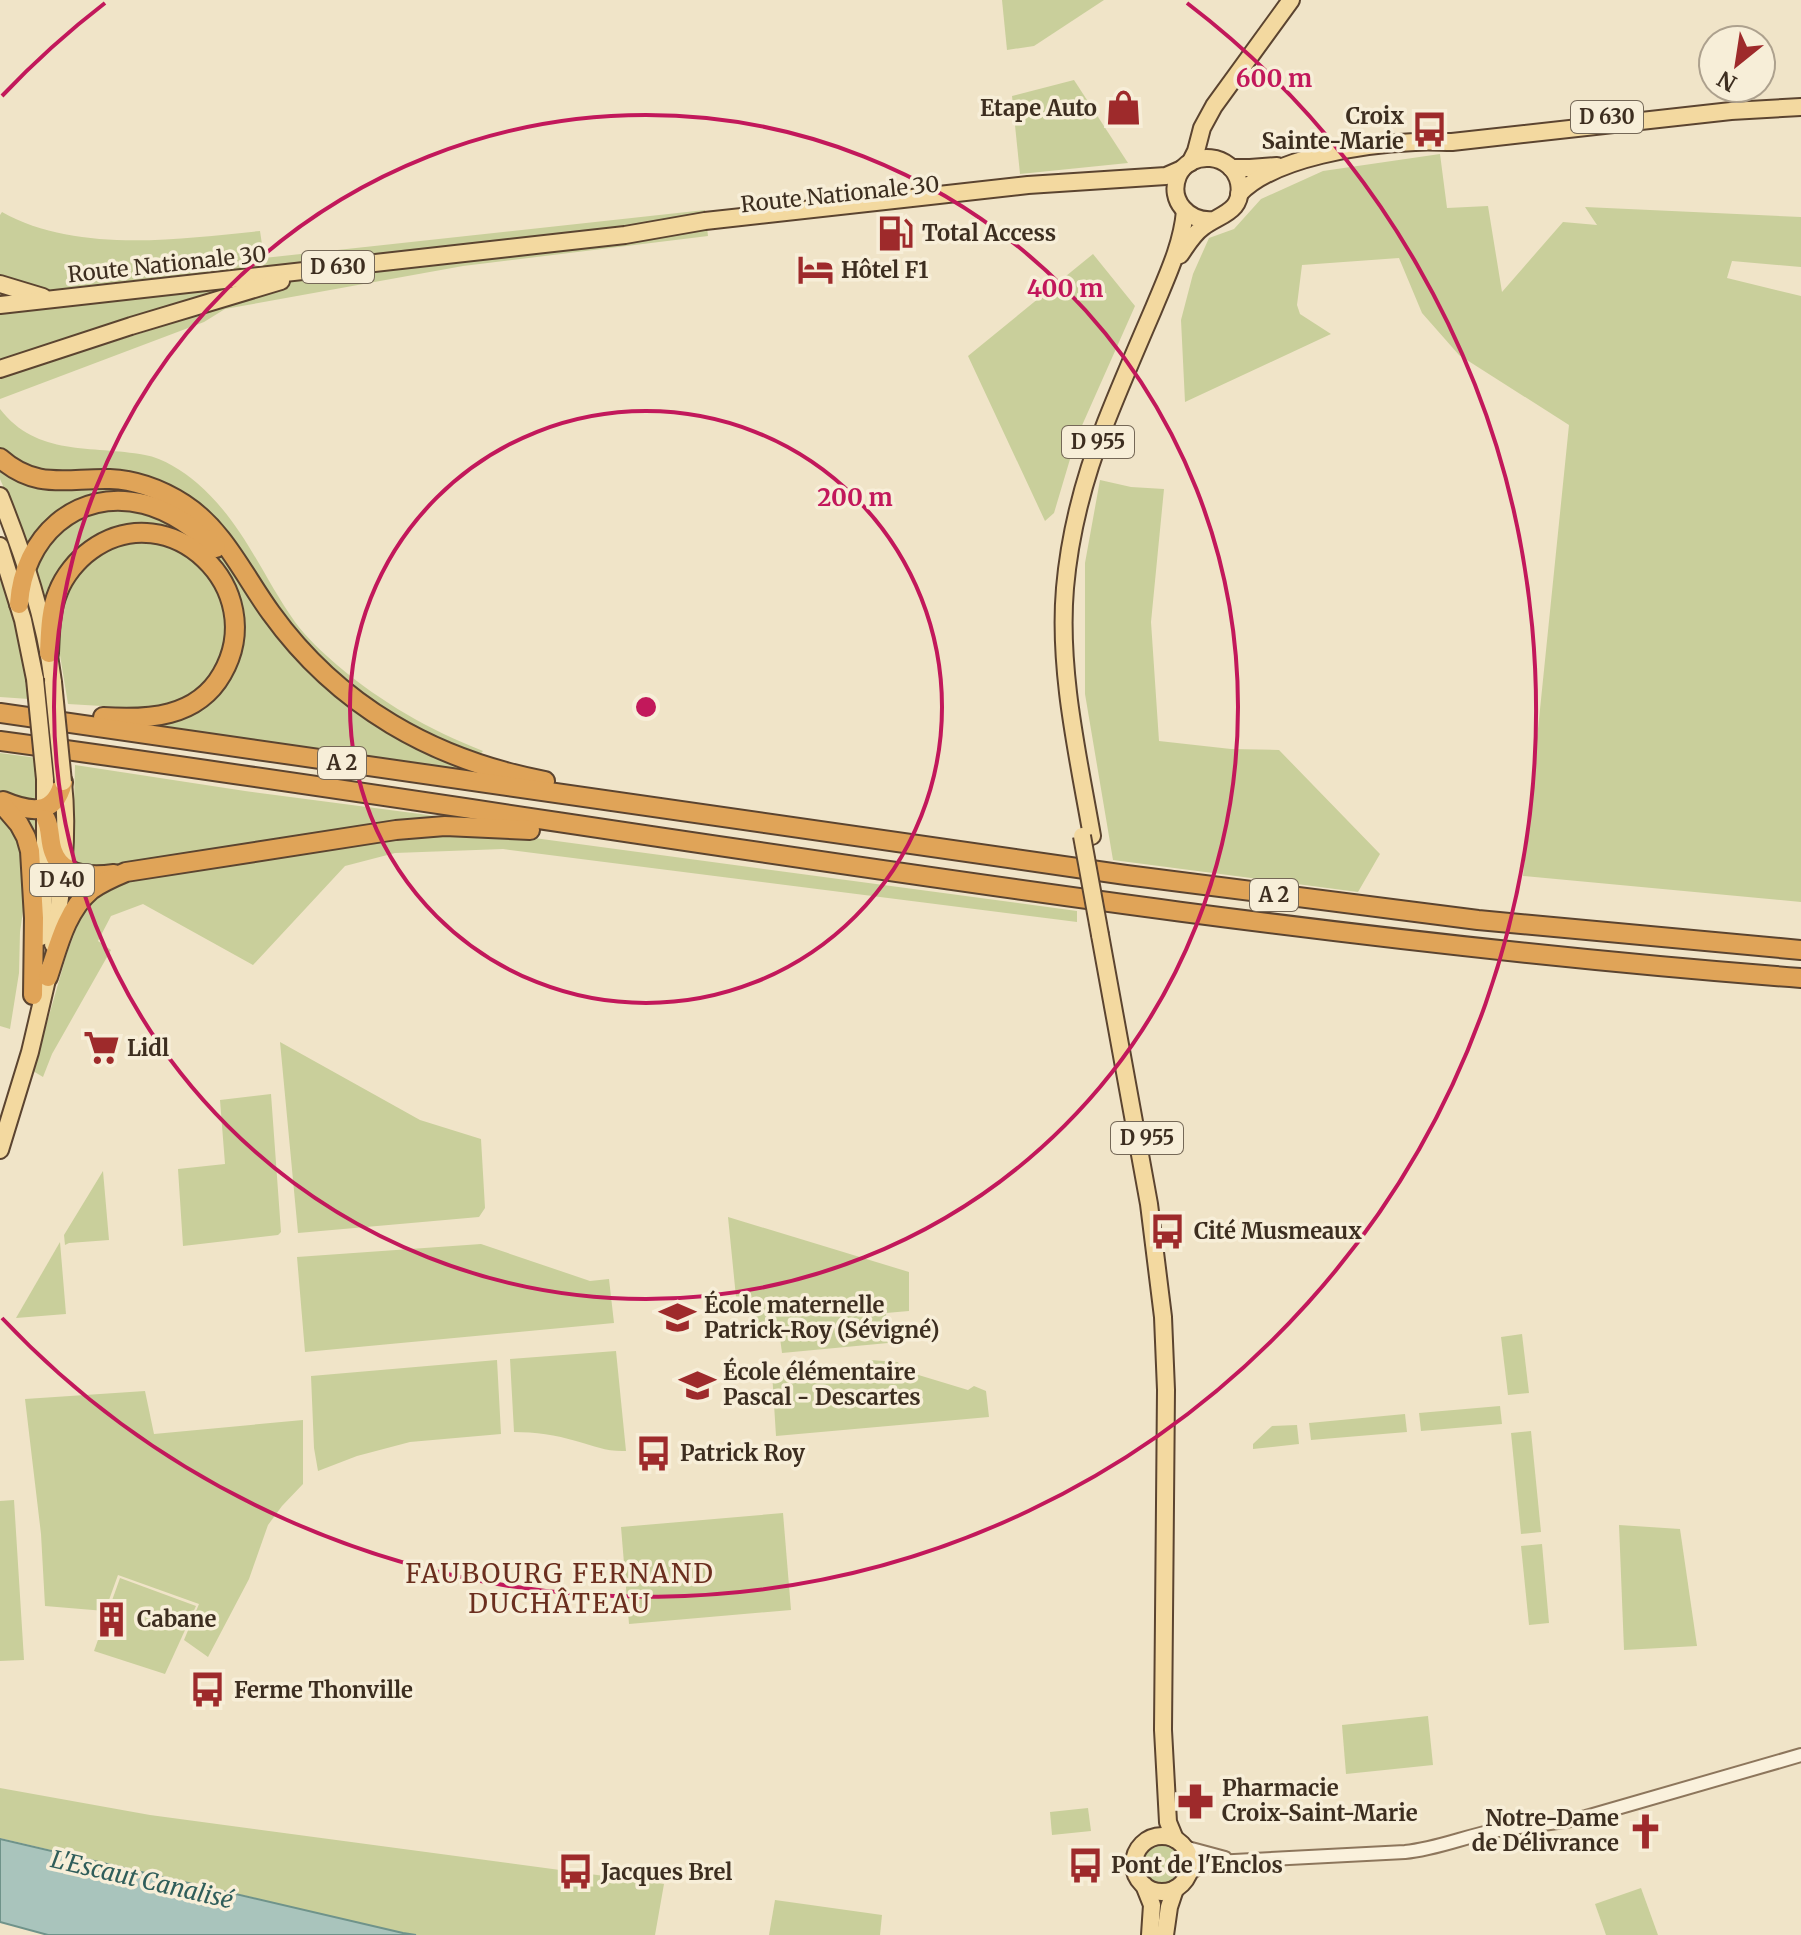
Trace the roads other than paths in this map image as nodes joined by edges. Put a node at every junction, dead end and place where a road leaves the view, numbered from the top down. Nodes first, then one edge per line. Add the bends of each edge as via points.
1 (1291, 0) edge
2 (1801, 97) edge
3 (1801, 107) edge
4 (1207, 119) junction
5 (1414, 142) junction
6 (1224, 163) junction
7 (1290, 164) junction
8 (1186, 166) junction
9 (1124, 178) junction
10 (1239, 194) junction
11 (1182, 207) junction
12 (1213, 220) junction
13 (1172, 266) junction
14 (314, 270) junction
15 (0, 284) edge
16 (52, 299) junction
17 (0, 305) edge
18 (0, 369) edge
19 (0, 458) edge
20 (0, 496) edge
21 (0, 546) edge
22 (26, 568) junction
23 (263, 602) junction
24 (19, 604) junction
25 (49, 653) junction
26 (0, 705) edge
27 (0, 713) edge
28 (0, 741) edge
29 (54, 780) junction
30 (0, 801) edge
31 (46, 813) junction
32 (684, 813) junction
33 (687, 842) junction
34 (63, 867) junction
35 (126, 872) junction
36 (1801, 950) edge
37 (48, 977) junction
38 (1801, 978) edge
39 (33, 995) junction
40 (0, 1130) edge
41 (0, 1150) edge
42 (1163, 1730) junction
43 (1801, 1755) edge
44 (1148, 1840) junction
45 (1180, 1843) junction
46 (1240, 1860) junction
47 (1187, 1876) junction
48 (1144, 1885) junction
49 (1175, 1889) junction
50 (1150, 1935) edge
51 (1165, 1935) edge

1 - 4 main road
2 - 5 main road, D 630
3 - 5 main road, D 630
4 - 6 main road via 1208,139
4 - 8 main road
5 - 7 main road, D 630
6 - 7 main road, D 630 via 1250,168
6 - 8 main road via 1205,157
6 - 10 main road via 1238,182
7 - 10 main road, D 630 via 1253,181
8 - 9 main road, Route Nationale 30 / D 630 via 1166,176
8 - 11 main road via 1176,183
9 - 11 main road, Route Nationale 30 / D 630 via 1161,190
9 - 14 main road, Route Nationale 30 / D 630 via 927,207
10 - 12 main road via 1230,211
11 - 12 main road via 1198,219
11 - 13 main road, D 955
12 - 13 main road, D 955
13 - 42 main road, D 955, bridge via 1089,469 1060,621 1067,745 1105,934 1150,1213 1165,1350
14 - 16 main road, Route Nationale 30 / D 630
14 - 18 main road
15 - 16 main road
16 - 17 main road, Route Nationale 30 / D 630
19 - 23 highway via 42,480 125,481 172,497 212,528
20 - 22 main road, D 40
21 - 24 main road, D 40
22 - 23 highway via 44,535 62,519 95,504 138,503 169,514 201,535
22 - 24 highway
22 - 25 main road, D 40
23 - 32 highway via 327,677 420,741 491,769
24 - 29 main road, D 40, bridge
25 - 26 highway via 61,585 87,553 115,538 154,534 186,545 212,566 231,597 235,630 227,664 209,691 180,710 123,719
25 - 29 main road, D 40, bridge
27 - 32 highway, A 2
28 - 33 highway, A 2
29 - 31 highway via 58,797
29 - 34 main road, D 40 via 65,810
30 - 31 highway
30 - 39 highway via 19,824 30,851
31 - 34 highway via 53,853
31 - 39 main road, D 40 via 43,912
32 - 36 highway, A 2 via 1360,906
33 - 35 highway via 434,827
33 - 38 highway, A 2 via 1297,927
34 - 35 highway via 87,875
34 - 37 main road, D 40
35 - 37 highway via 97,886 76,907
37 - 41 main road, D 40
39 - 40 main road, D 40
42 - 44 main road, D 955 via 1157,1815
42 - 45 main road, D 955 via 1167,1816
43 - 46 street via 1561,1822 1491,1832 1422,1850
44 - 45 main road via 1160,1836
44 - 48 main road via 1134,1863
45 - 46 street
45 - 47 main road via 1190,1863
46 - 47 street via 1208,1864
47 - 49 main road
48 - 49 main road via 1159,1892
48 - 50 main road via 1152,1905
49 - 51 main road

